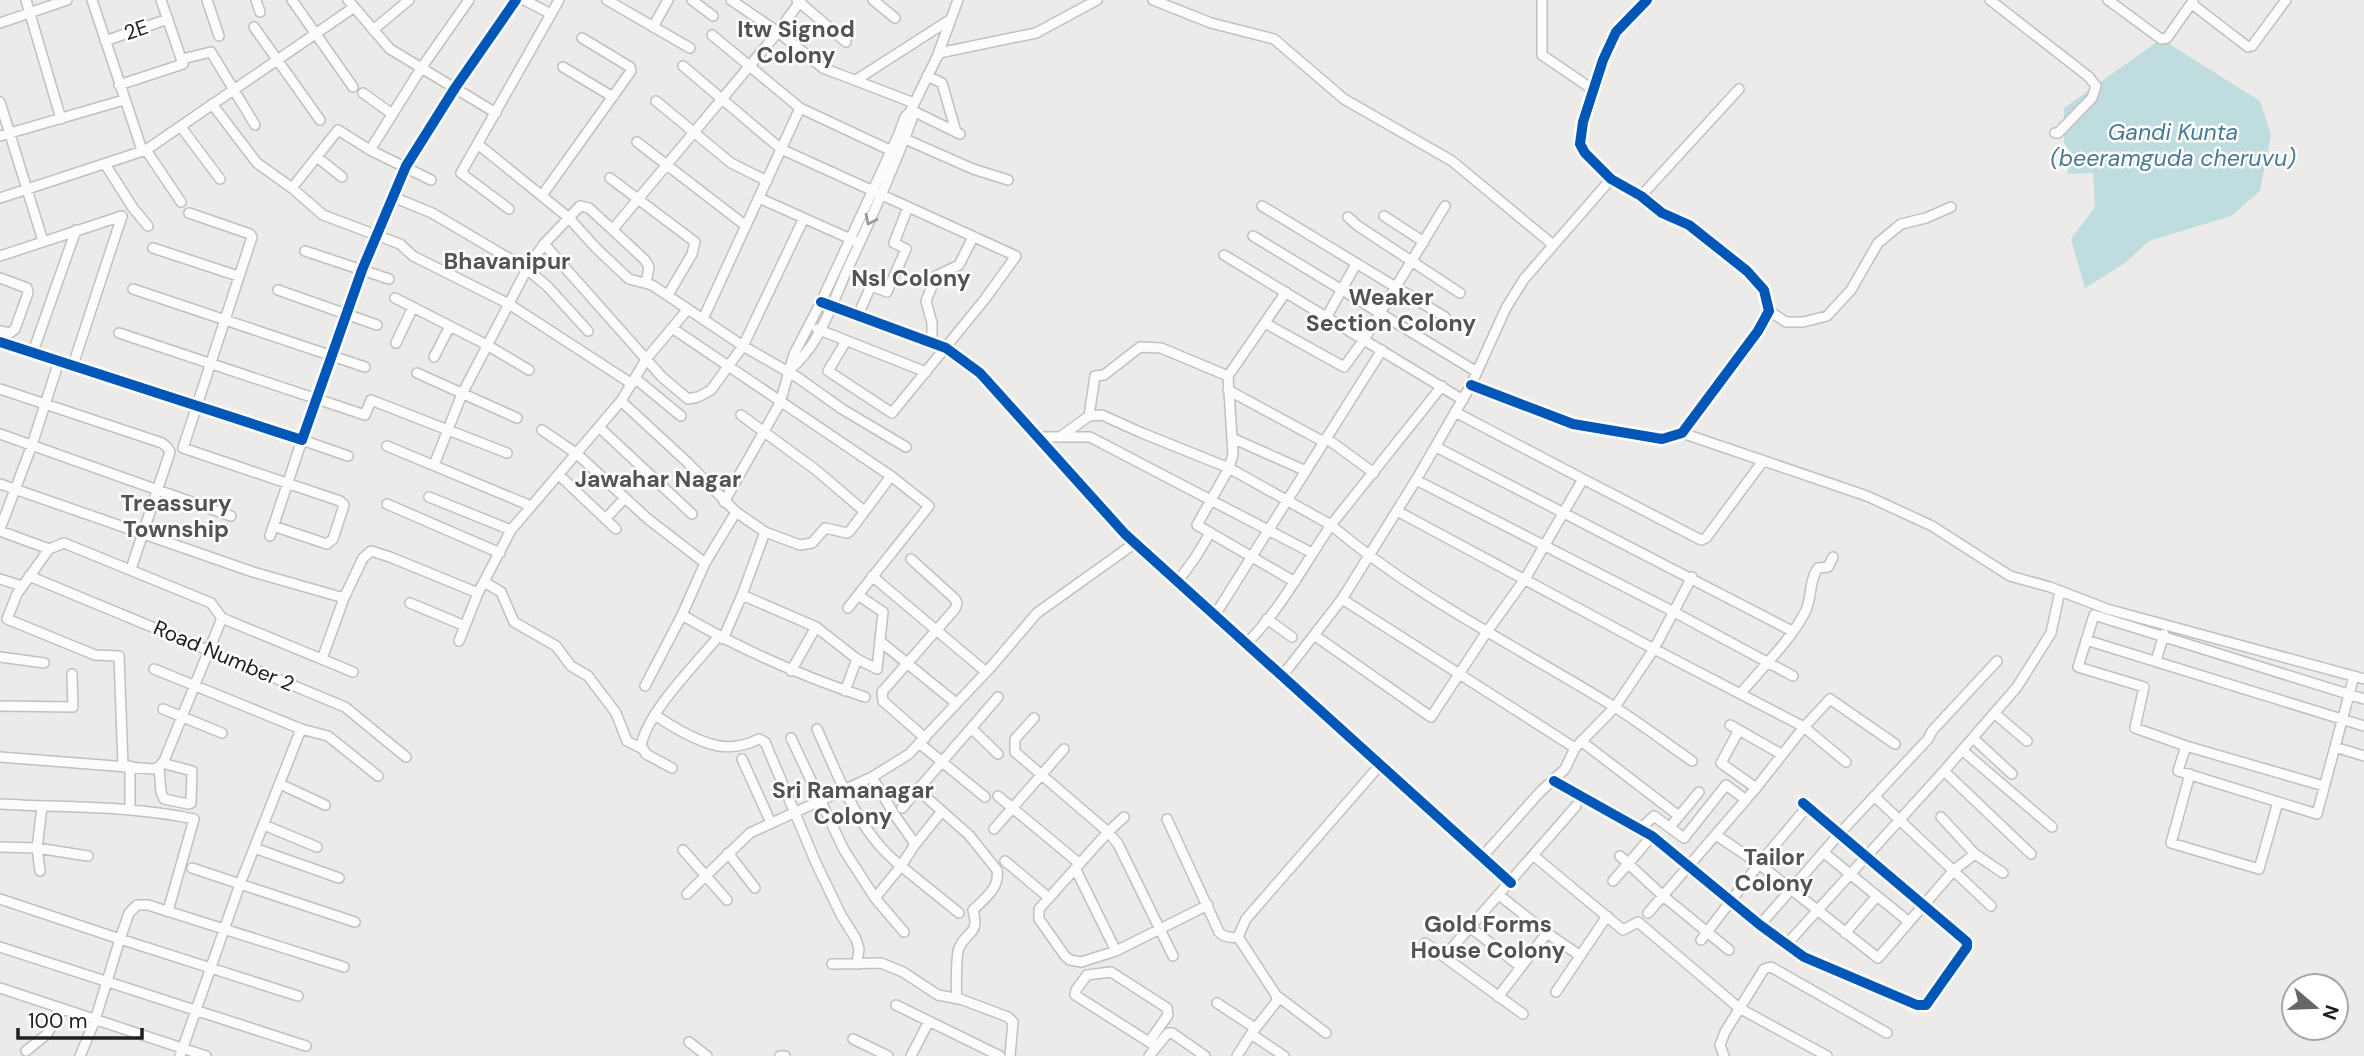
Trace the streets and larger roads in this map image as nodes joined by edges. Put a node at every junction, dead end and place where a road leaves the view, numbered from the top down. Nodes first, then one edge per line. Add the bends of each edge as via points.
1 (26, 0) edge
2 (67, 0) edge
3 (92, 0) edge
4 (161, 0) edge
5 (207, 0) edge
6 (256, 0) edge
7 (292, 0) edge
8 (409, 0) edge
9 (469, 0) edge
10 (516, 0) edge
11 (524, 0) edge
12 (559, 0) edge
13 (607, 0) edge
14 (668, 0) edge
15 (692, 0) edge
16 (731, 0) edge
17 (873, 0) edge
18 (958, 0) edge
19 (1097, 0) edge
20 (1153, 0) edge
21 (1542, 0) edge
22 (1647, 0) edge
23 (1990, 0) edge
24 (2108, 0) edge
25 (2286, 0) edge
26 (799, 1) edge
27 (2193, 2) edge
28 (351, 4) edge
29 (260, 12) dead end
30 (30, 13) junction
31 (551, 14) junction
32 (713, 16) dead end
33 (895, 18) dead end
34 (168, 19) junction
35 (951, 19) junction
36 (0, 23) edge
37 (653, 26) junction
38 (254, 27) dead end
39 (373, 30) junction
40 (778, 32) junction
41 (712, 34) dead end
42 (315, 35) junction
43 (219, 36) dead end
44 (582, 38) dead end
45 (105, 41) junction
46 (846, 42) dead end
47 (690, 48) dead end
48 (937, 57) junction
49 (181, 59) junction
50 (277, 62) junction
51 (749, 64) junction
52 (683, 66) dead end
53 (422, 67) junction
54 (563, 68) dead end
55 (927, 76) junction
56 (856, 80) junction
57 (119, 85) junction
58 (353, 87) dead end
59 (455, 88) junction
60 (1592, 89) junction
61 (1739, 89) dead end
62 (234, 91) junction
63 (363, 93) dead end
64 (612, 97) junction
65 (720, 98) junction
66 (124, 100) junction
67 (656, 101) dead end
68 (0, 102) edge
69 (212, 104) junction
70 (800, 108) junction
71 (912, 108) junction
72 (496, 113) junction
73 (393, 114) junction
74 (61, 119) junction
75 (320, 120) dead end
76 (255, 125) dead end
77 (181, 127) junction
78 (694, 132) junction
79 (10, 133) junction
80 (2055, 133) dead end
81 (0, 136) edge
82 (905, 139) junction
83 (637, 142) dead end
84 (479, 145) junction
85 (781, 149) junction
86 (144, 150) junction
87 (370, 150) junction
88 (895, 153) junction
89 (317, 157) junction
90 (105, 164) junction
91 (666, 164) junction
92 (406, 166) junction
93 (342, 177) dead end
94 (610, 178) dead end
95 (220, 179) dead end
96 (1611, 179) junction
97 (431, 180) dead end
98 (1008, 180) dead end
99 (767, 181) junction
100 (292, 188) junction
101 (26, 189) junction
102 (872, 191) junction
103 (543, 194) junction
104 (882, 195) junction
105 (1641, 196) junction
106 (393, 197) junction
107 (0, 198) edge
108 (638, 198) junction
109 (760, 198) junction
110 (181, 202) dead end
111 (1262, 206) dead end
112 (1445, 206) dead end
113 (908, 207) junction
114 (133, 208) junction
115 (1951, 208) dead end
116 (509, 209) dead end
117 (189, 214) dead end
118 (122, 216) junction
119 (1384, 216) dead end
120 (1348, 217) dead end
121 (569, 218) junction
122 (804, 218) junction
123 (148, 226) dead end
124 (746, 226) junction
125 (613, 229) junction
126 (76, 230) junction
127 (377, 235) junction
128 (1253, 236) dead end
129 (973, 237) junction
130 (850, 239) junction
131 (43, 241) junction
132 (1424, 242) junction
133 (544, 244) junction
134 (859, 244) junction
135 (1552, 244) junction
136 (153, 248) dead end
137 (305, 251) dead end
138 (1224, 255) dead end
139 (0, 256) edge
140 (1411, 262) junction
141 (1356, 264) junction
142 (527, 269) junction
143 (362, 270) junction
144 (239, 276) junction
145 (0, 278) edge
146 (389, 279) dead end
147 (646, 284) junction
148 (1394, 287) junction
149 (133, 289) dead end
150 (278, 290) dead end
151 (1342, 290) junction
152 (1286, 292) junction
153 (1460, 293) dead end
154 (668, 295) junction
155 (395, 298) dead end
156 (821, 302) junction
157 (509, 304) junction
158 (831, 306) junction
159 (413, 307) junction
160 (688, 309) junction
161 (1769, 312) junction
162 (346, 313) junction
163 (1380, 313) junction
164 (858, 315) junction
165 (1445, 317) dead end
166 (1326, 318) junction
167 (703, 319) junction
168 (223, 320) junction
169 (1265, 323) junction
170 (377, 325) dead end
171 (450, 326) junction
172 (809, 326) junction
173 (672, 328) junction
174 (0, 331) edge
175 (588, 331) dead end
176 (820, 331) junction
177 (119, 333) dead end
178 (846, 341) junction
179 (1363, 341) junction
180 (0, 342) edge
181 (932, 342) junction
182 (396, 343) dead end
183 (487, 345) junction
184 (743, 345) junction
185 (946, 348) junction
186 (1382, 350) junction
187 (33, 352) junction
188 (331, 356) junction
189 (434, 357) dead end
190 (647, 358) junction
191 (60, 361) junction
192 (209, 363) junction
193 (73, 365) junction
194 (728, 366) junction
195 (365, 367) dead end
196 (529, 370) dead end
197 (788, 371) junction
198 (926, 372) junction
199 (1477, 372) junction
200 (417, 373) dead end
201 (1228, 376) junction
202 (634, 382) junction
203 (1471, 385) junction
204 (1442, 386) junction
205 (0, 389) edge
206 (1228, 390) junction
207 (463, 394) junction
208 (316, 398) junction
209 (1462, 400) junction
210 (621, 401) junction
211 (780, 402) junction
212 (45, 404) junction
213 (195, 406) junction
214 (1455, 412) junction
215 (741, 415) dead end
216 (681, 416) dead end
217 (1089, 416) junction
218 (517, 418) dead end
219 (600, 428) junction
220 (447, 430) junction
221 (542, 430) dead end
222 (765, 433) junction
223 (1682, 433) junction
224 (0, 434) edge
225 (1039, 437) junction
226 (1060, 437) junction
227 (1232, 438) junction
228 (302, 440) junction
229 (1325, 440) junction
230 (32, 445) junction
231 (387, 446) dead end
232 (906, 447) dead end
233 (1436, 447) junction
234 (507, 453) dead end
235 (577, 454) junction
236 (348, 456) dead end
237 (1763, 461) junction
238 (434, 465) junction
239 (1228, 468) junction
240 (1306, 471) junction
241 (1374, 473) junction
242 (559, 475) junction
243 (891, 476) junction
244 (1583, 479) junction
245 (1416, 480) junction
246 (0, 484) edge
247 (288, 484) junction
248 (15, 489) junction
249 (157, 490) junction
250 (429, 497) dead end
251 (625, 498) junction
252 (1212, 499) junction
253 (724, 502) junction
254 (1288, 502) junction
255 (387, 504) dead end
256 (531, 506) junction
257 (864, 511) junction
258 (1397, 511) junction
259 (736, 512) junction
260 (1564, 513) junction
261 (691, 514) dead end
262 (232, 516) dead end
263 (605, 519) junction
264 (1331, 525) junction
265 (616, 528) dead end
266 (1269, 529) junction
267 (0, 530) edge
268 (511, 530) junction
269 (765, 532) junction
270 (1210, 533) junction
271 (143, 534) junction
272 (1135, 542) junction
273 (1546, 545) junction
274 (49, 549) junction
275 (1312, 553) junction
276 (500, 554) junction
277 (1252, 557) junction
278 (1369, 557) junction
279 (1833, 557) dead end
280 (911, 559) dead end
281 (705, 563) junction
282 (131, 569) junction
283 (29, 576) junction
284 (872, 576) junction
285 (1692, 578) junction
286 (0, 579) edge
287 (1525, 579) junction
288 (1178, 581) junction
289 (484, 582) junction
290 (1295, 582) junction
291 (22, 586) junction
292 (2060, 591) junction
293 (478, 593) junction
294 (742, 595) junction
295 (858, 595) junction
296 (344, 598) junction
297 (1342, 599) junction
298 (410, 603) dead end
299 (848, 608) dead end
300 (1674, 612) junction
301 (682, 615) junction
302 (1215, 615) junction
303 (222, 618) junction
304 (1267, 620) junction
305 (465, 625) junction
306 (2166, 625) junction
307 (816, 627) junction
308 (936, 630) junction
309 (1792, 631) junction
310 (1486, 633) junction
311 (1314, 635) junction
312 (1292, 637) dead end
313 (2163, 637) junction
314 (721, 638) junction
315 (459, 640) dead end
316 (2086, 640) junction
317 (881, 642) junction
318 (1247, 643) junction
319 (1654, 649) junction
320 (209, 650) junction
321 (0, 657) edge
322 (321, 659) junction
323 (857, 659) junction
324 (1997, 661) dead end
325 (1767, 662) junction
326 (2155, 662) junction
327 (44, 663) dead end
328 (908, 664) junction
329 (154, 669) dead end
330 (792, 671) junction
331 (353, 672) dead end
332 (986, 672) junction
333 (1460, 673) junction
334 (72, 674) dead end
335 (1283, 675) junction
336 (1793, 676) dead end
337 (2354, 676) junction
338 (2364, 679) edge
339 (194, 684) junction
340 (645, 686) dead end
341 (845, 691) junction
342 (1740, 694) junction
343 (2349, 694) junction
344 (865, 697) dead end
345 (998, 697) dead end
346 (2364, 699) edge
347 (956, 703) junction
348 (0, 706) edge
349 (1615, 707) junction
350 (163, 709) dead end
351 (1994, 713) junction
352 (655, 714) junction
353 (181, 716) junction
354 (1034, 718) dead end
355 (2342, 719) junction
356 (2364, 726) edge
357 (1804, 727) junction
358 (971, 728) junction
359 (301, 729) junction
360 (817, 729) dead end
361 (222, 733) dead end
362 (791, 738) dead end
363 (1973, 738) junction
364 (922, 741) junction
365 (2027, 741) dead end
366 (1895, 744) dead end
367 (1578, 745) junction
368 (2186, 746) junction
369 (2335, 747) junction
370 (643, 749) junction
371 (1064, 749) dead end
372 (1962, 750) junction
373 (998, 754) dead end
374 (1781, 754) junction
375 (2364, 756) edge
376 (0, 757) edge
377 (406, 757) dead end
378 (742, 760) dead end
379 (942, 761) junction
380 (1692, 761) dead end
381 (1846, 762) dead end
382 (127, 765) junction
383 (161, 765) junction
384 (1380, 765) junction
385 (672, 768) dead end
386 (1944, 771) junction
387 (2012, 774) dead end
388 (2190, 774) junction
389 (1040, 775) junction
390 (378, 776) dead end
391 (872, 777) junction
392 (1554, 781) junction
393 (280, 784) junction
394 (2324, 786) junction
395 (1756, 788) junction
396 (845, 790) junction
397 (918, 790) junction
398 (1699, 792) dead end
399 (998, 796) dead end
400 (1874, 796) junction
401 (985, 797) dead end
402 (1746, 800) junction
403 (822, 802) junction
404 (2278, 802) junction
405 (0, 804) edge
406 (325, 805) dead end
407 (1576, 806) dead end
408 (42, 807) junction
409 (902, 808) dead end
410 (1010, 808) junction
411 (130, 809) junction
412 (942, 811) junction
413 (796, 813) junction
414 (1679, 816) junction
415 (1124, 817) dead end
416 (1941, 817) dead end
417 (1167, 819) dead end
418 (1900, 819) junction
419 (771, 823) junction
420 (264, 825) junction
421 (1670, 827) junction
422 (2052, 827) dead end
423 (994, 828) dead end
424 (1640, 830) junction
425 (1108, 832) junction
426 (1840, 833) junction
427 (1716, 835) junction
428 (1652, 836) junction
429 (914, 846) junction
430 (0, 847) edge
431 (317, 847) dead end
432 (37, 848) junction
433 (254, 848) junction
434 (683, 850) dead end
435 (1823, 852) junction
436 (728, 853) junction
437 (1975, 854) junction
438 (2031, 854) dead end
439 (88, 856) dead end
440 (1534, 856) junction
441 (1620, 856) dead end
442 (1865, 856) junction
443 (1481, 858) junction
444 (1005, 861) dead end
445 (1628, 863) junction
446 (1759, 864) junction
447 (901, 866) junction
448 (1688, 866) junction
449 (1078, 867) junction
450 (192, 868) dead end
451 (1954, 870) junction
452 (40, 871) dead end
453 (1851, 873) junction
454 (2003, 873) dead end
455 (704, 875) junction
456 (339, 877) dead end
457 (1613, 881) dead end
458 (1511, 883) junction
459 (240, 884) junction
460 (755, 888) dead end
461 (1790, 890) junction
462 (687, 894) dead end
463 (1499, 895) junction
464 (1662, 895) junction
465 (1877, 896) junction
466 (875, 898) junction
467 (1049, 898) junction
468 (0, 899) edge
469 (1730, 900) junction
470 (727, 901) dead end
471 (1208, 905) junction
472 (1922, 906) junction
473 (1991, 906) dead end
474 (168, 911) junction
475 (1818, 911) junction
476 (959, 913) dead end
477 (1648, 913) dead end
478 (1607, 916) junction
479 (355, 922) dead end
480 (1909, 922) junction
481 (1760, 925) junction
482 (223, 928) junction
483 (1158, 928) junction
484 (1471, 928) junction
485 (904, 932) dead end
486 (1709, 932) junction
487 (1547, 933) junction
488 (1845, 933) junction
489 (1238, 937) junction
490 (120, 939) junction
491 (1701, 940) dead end
492 (1425, 943) dead end
493 (1786, 945) junction
494 (0, 947) edge
495 (1729, 950) dead end
496 (1116, 951) junction
497 (1579, 955) junction
498 (1173, 956) dead end
499 (1444, 957) junction
500 (832, 964) dead end
501 (857, 964) junction
502 (209, 967) junction
503 (344, 967) dead end
504 (1521, 967) junction
505 (107, 981) junction
506 (0, 988) edge
507 (1556, 992) dead end
508 (1276, 995) junction
509 (298, 996) dead end
510 (1499, 997) junction
511 (957, 999) junction
512 (1217, 1003) dead end
513 (896, 1006) dead end
514 (1739, 1008) junction
515 (63, 1009) junction
516 (195, 1010) junction
517 (1523, 1014) dead end
518 (95, 1020) junction
519 (929, 1021) junction
520 (1253, 1031) junction
521 (1326, 1033) dead end
522 (1887, 1033) dead end
523 (853, 1039) dead end
524 (689, 1042) dead end
525 (1153, 1044) junction
526 (306, 1046) dead end
527 (26, 1051) dead end
528 (181, 1052) edge
529 (80, 1056) edge
530 (206, 1056) edge
531 (707, 1056) edge
532 (888, 1056) edge
533 (911, 1056) edge
534 (1000, 1056) edge
535 (1010, 1056) edge
536 (1149, 1056) edge
537 (1205, 1056) edge
538 (1237, 1056) edge
539 (1284, 1056) edge
540 (1724, 1056) edge
541 (1828, 1056) edge

1 - 30 street
2 - 30 street
3 - 45 street
4 - 34 street
5 - 43 street
6 - 29 street
7 - 42 street
8 - 39 street
9 - 53 street
10 - 59 street
11 - 31 street
12 - 31 street
13 - 37 street
14 - 37 street
15 - 32 street
16 - 40 street
17 - 33 street
18 - 35 street
19 - 48 street via 1036,33
20 - 135 street via 1211,23 1274,39 1344,99 1452,161
21 - 60 street via 1542,55
22 - 60 street via 1616,32
23 - 80 street via 2096,86 2092,98
24 - 27 street via 2161,39 2167,38
25 - 27 street via 2248,47
26 - 40 street
26 - 46 street
28 - 39 street
28 - 42 street
30 - 36 street
30 - 74 street
31 - 72 street
34 - 45 street, 2E
34 - 49 street
35 - 48 street
35 - 56 street
37 - 47 street
38 - 50 street
39 - 53 street via 390,49
40 - 51 street
40 - 56 street via 823,68
41 - 51 street
42 - 50 street
42 - 58 street
44 - 64 street via 632,69
45 - 57 street
48 - 55 street
49 - 57 street via 183,64
49 - 62 street via 211,52
50 - 62 street
50 - 75 street
51 - 65 street
51 - 70 street
52 - 65 street
53 - 59 street
53 - 73 street
54 - 64 street
55 - 71 street
55 - 71 street via 942,83 959,133
56 - 71 street
57 - 66 street
59 - 72 street
59 - 92 street
60 - 96 street via 1580,144
61 - 105 street
62 - 69 street
62 - 76 street
63 - 73 street
64 - 103 street
65 - 78 street
65 - 85 street
66 - 74 street
66 - 86 street
67 - 78 street
68 - 79 street
69 - 77 street
69 - 100 street via 257,163
70 - 85 street
70 - 88 street
71 - 82 street
71 - 88 street
72 - 84 street
73 - 87 street
74 - 79 street
77 - 86 street
77 - 95 street
78 - 91 street
78 - 99 street via 731,163
79 - 81 street
79 - 101 street
82 - 88 street
82 - 98 street
83 - 91 street
84 - 103 street
84 - 116 street via 459,176
85 - 99 street
85 - 102 street
86 - 90 street
86 - 110 street
87 - 89 street via 338,130
87 - 92 street
88 - 102 street
88 - 104 street
89 - 93 street
89 - 100 street
90 - 101 street
90 - 114 street
91 - 108 street
91 - 124 street
92 - 97 street
92 - 106 street
94 - 108 street
96 - 105 street
96 - 135 street
99 - 109 street
100 - 127 street via 323,215
101 - 107 street
101 - 131 street
102 - 104 street
102 - 130 street
103 - 121 street
104 - 113 street
104 -> 134 street
105 - 161 street via 1662,213 1689,225 1747,271 1764,290
106 - 127 street
106 - 142 street via 432,213
108 - 125 street
108 - 154 street via 695,242
109 - 122 street
109 - 124 street
111 - 141 street
112 - 132 street
113 - 129 street
113 - 164 street via 894,243 906,249 887,292 871,286
114 - 118 street
114 - 123 street
115 - 161 street via 1901,224 1878,243 1851,290 1827,316 1786,322
117 - 144 street via 251,235
118 - 126 street
118 - 193 street
119 - 132 street
120 - 140 street
121 - 125 street via 584,206
121 - 133 street
121 - 147 street via 629,279
122 - 130 street
122 - 184 street
124 - 167 street
125 - 147 street via 645,260 649,267
126 - 131 street
126 - 187 street
127 - 143 street
127 - 157 street
128 - 151 street
129 - 181 street via 959,265 936,276 926,301
129 - 185 street via 1016,256
130 - 134 street
130 - 156 street
131 - 139 street
132 - 140 street
133 - 142 street
133 - 190 street
134 - 158 street
135 - 199 street via 1506,308
136 - 144 street
137 - 143 street
138 - 152 street
140 - 148 street
140 - 153 street
141 - 148 street
141 - 151 street
142 - 157 street
142 - 175 street
143 - 146 street
143 - 162 street
144 - 168 street
145 - 174 street via 27,288 28,293 15,329
147 - 154 street
148 - 163 street
148 - 165 street
149 - 168 street
150 - 162 street
151 - 163 street
151 - 166 street
152 - 166 street
152 - 169 street
154 - 160 street
155 - 159 street
156 - 158 street
156 - 172 street
157 - 183 street
157 - 202 street
158 - 164 street
158 - 176 street
159 - 171 street
159 - 182 street
160 - 167 street
160 - 173 street
161 - 223 street
162 - 170 street
162 - 188 street
163 - 179 street
163 - 199 street
164 - 181 street
166 - 179 street
167 - 184 street
168 - 188 street
168 - 192 street
169 - 179 street via 1344,367
169 - 201 street
171 - 183 street
171 - 189 street
172 - 176 street
172 - 197 street
173 - 190 street
173 - 194 street
176 - 178 street
176 - 197 street via 804,359
177 - 192 street
178 - 198 street
178 - 198 street via 828,371 892,413
179 - 186 street
180 - 187 street
181 - 185 street
183 - 196 street
183 - 207 street
184 - 194 street
184 - 197 street
185 - 198 street
185 - 225 street via 980,373
186 - 204 street
186 - 229 street
187 - 191 street
188 - 195 street
188 - 208 street
190 - 194 street via 688,399 711,390
190 - 202 street
191 - 193 street
191 - 212 street
192 - 208 street
192 - 213 street
193 - 213 street
194 - 211 street
197 - 211 street
197 - 232 street
199 - 203 street
200 - 207 street
201 - 206 street
201 - 217 street via 1161,348 1140,347 1104,375 1095,376
202 - 210 street
202 - 216 street
203 - 209 street
203 - 223 street via 1573,424 1662,439
204 - 209 street
204 - 241 street
205 - 212 street
206 - 227 street
206 - 229 street
207 - 218 street
207 - 220 street
208 - 220 street via 365,415 371,400
208 - 228 street
209 - 214 street
210 - 219 street
210 - 253 street
211 - 222 street
211 - 243 street
212 - 230 street
212 - 249 street via 167,447 170,452
213 - 228 street
213 - 247 street via 184,449
214 - 233 street
214 - 244 street
215 - 222 street
217 - 226 street
217 - 239 street via 1102,415
219 - 235 street
219 - 261 street
220 - 234 street
220 - 238 street
221 - 235 street
222 - 253 street
222 - 257 street
223 - 237 street
224 - 230 street
225 - 226 street
225 - 272 street
226 - 252 street via 1090,437
227 - 239 street
227 - 240 street
228 - 236 street
228 - 247 street
229 - 240 street
229 - 241 street
230 - 248 street
230 - 249 street
231 - 238 street
233 - 245 street
233 - 260 street
235 - 242 street
235 - 251 street
237 - 244 street via 1701,540
237 - 292 street via 1867,496 1932,526 2010,576
238 - 256 street
239 - 252 street
239 - 254 street
240 - 254 street
241 - 264 street
242 - 256 street
242 - 263 street
243 - 257 street
243 - 284 street via 929,506
244 - 260 street
245 - 258 street
245 - 273 street
246 - 248 street
247 - 247 street via 272,531 330,542 342,502
248 - 267 street
248 - 271 street
249 - 262 street
249 - 271 street
250 - 268 street
251 - 263 street
251 - 281 street
252 - 266 street
252 - 270 street via 1197,525
253 - 259 street
254 - 264 street
254 - 266 street
255 - 276 street
256 - 268 street
257 - 269 street via 847,533 825,528 812,543 800,545
258 - 278 street
258 - 287 street
259 - 269 street
259 - 281 street
260 - 273 street
260 - 285 street
263 - 265 street
264 - 275 street
264 - 278 street
266 - 275 street
266 - 277 street
267 - 274 street
268 - 276 street
269 - 294 street
270 - 277 street
270 - 288 street
271 - 282 street
271 - 296 street
272 - 288 street
272 - 332 street via 1037,613
273 - 287 street
273 - 300 street
274 - 282 street via 64,543
274 - 283 street
275 - 290 street
276 - 289 street
277 - 290 street
277 - 302 street
278 - 297 street
278 - 310 street
279 - 309 street via 1828,567 1814,573 1808,608
280 - 308 street via 957,603
281 - 301 street
282 - 303 street via 211,603
283 - 291 street
283 - 320 street, Road Number 2
284 - 295 street
284 - 308 street
285 - 300 street
285 - 309 street
286 - 291 street
287 - 310 street
287 - 319 street
288 - 302 street
289 - 293 street
289 - 370 street via 501,592 514,622 556,646 571,666 588,676 616,713 627,741
290 - 304 street
291 - 382 street via 8,620 95,654 119,656
292 - 306 street
292 - 351 street via 2051,633 2017,687
293 - 296 street via 371,551
293 - 305 street
294 - 307 street
294 - 314 street
295 - 299 street
295 - 317 street via 883,612
296 - 322 street
297 - 311 street
297 - 333 street
298 - 305 street
300 - 319 street
300 - 325 street
301 - 314 street
301 - 340 street
302 - 318 street
303 - 320 street
303 - 322 street
304 - 312 street
304 - 318 street
305 - 315 street
306 - 313 street
306 - 337 street
307 - 323 street
307 - 330 street
308 - 328 street
308 - 332 street
309 - 325 street
310 - 333 street
310 - 349 street
311 - 333 street via 1431,717
311 - 335 street
313 - 316 street via 2094,615
313 - 326 street
313 - 343 street
314 - 330 street
314 - 352 street
316 - 326 street
316 - 368 street via 2078,667 2144,687 2135,728
317 - 323 street via 877,670
317 - 328 street
318 - 335 street
319 - 342 street
319 - 349 street
320 - 339 street
320 - 377 street, Road Number 2 via 345,707
321 - 327 street
322 - 331 street
323 - 341 street
324 - 400 street
325 - 336 street
325 - 342 street
326 - 355 street
328 - 347 street
328 - 364 street via 881,697
329 - 339 street
330 - 341 street
332 - 347 street
333 - 367 street
334 - 348 street via 73,707
335 - 384 street
337 - 338 street
337 - 343 street
339 - 353 street
339 - 359 street
341 - 344 street
342 - 357 street
343 - 346 street
343 - 355 street
345 - 358 street
347 - 364 street
349 - 367 street
349 - 380 street
350 - 353 street
351 - 363 street
351 - 365 street
352 - 370 street
352 - 413 street via 713,747 763,739
353 - 361 street
353 - 383 street
354 - 389 street via 1014,746
355 - 356 street
355 - 369 street
357 - 366 street via 1830,699
357 - 374 street
357 - 381 street
358 - 373 street
358 - 379 street
359 - 390 street via 328,736
359 - 393 street
360 - 396 street
362 - 403 street
363 - 372 street
363 - 387 street
364 - 379 street
364 - 391 street
367 - 392 street
367 - 414 street
368 - 388 street via 2178,771
368 - 394 street
369 - 375 street
369 - 394 street
370 - 385 street
371 - 389 street
372 - 386 street
372 - 422 street
374 - 395 street
374 - 395 street via 1734,727 1721,763
376 - 382 street
378 - 419 street
379 - 397 street
379 - 401 street
382 - 383 street via 153,769
382 - 411 street
383 - 383 street via 191,771 191,803 164,799
384 - 443 street
384 - 489 street via 1246,919
386 - 418 street
386 - 438 street
388 - 404 street
388 - 404 street via 2171,843 2259,869
389 - 410 street
389 - 425 street
391 - 396 street
391 - 429 street
392 - 424 street
392 - 443 street
393 - 406 street
393 - 420 street
394 - 404 street via 2317,814
395 - 402 street
396 - 403 street
396 - 447 street via 871,838
397 - 409 street
397 - 412 street
398 - 414 street
399 - 410 street
400 - 418 street
400 - 426 street
402 - 421 street via 1726,785 1684,838
402 - 427 street
403 - 413 street
403 - 466 street via 844,850
405 - 408 street
407 - 440 street
408 - 411 street
408 - 432 street
410 - 423 street
410 - 449 street
411 - 474 street via 194,819
412 - 429 street
412 - 511 street via 979,846 998,876 995,888 973,910 975,929 958,950
413 - 419 street
413 - 501 street via 856,939
414 - 421 street
415 - 425 street
416 - 437 street
417 - 471 street
418 - 442 street
418 - 451 street
419 - 436 street via 750,833
420 - 431 street
420 - 433 street
421 - 424 street via 1651,816
424 - 428 street
425 - 449 street
425 - 483 street
426 - 435 street
426 - 442 street
426 - 446 street via 1805,805
427 - 446 street
427 - 448 street
428 - 445 street
428 - 448 street
429 - 447 street
430 - 432 street
432 - 439 street
432 - 452 street
433 - 456 street
433 - 459 street
434 - 455 street
435 - 453 street
435 - 461 street
436 - 455 street
436 - 460 street
437 - 451 street
437 - 454 street
440 - 458 street
440 - 478 street
441 - 445 street
442 - 453 street
442 - 472 street
443 - 458 street
444 - 467 street
445 - 457 street
445 - 464 street
446 - 461 street
446 - 469 street
447 - 466 street
447 - 476 street
448 - 464 street
448 - 469 street
449 - 467 street
449 - 496 street
450 - 459 street
451 - 472 street
451 - 473 street
453 - 465 street
453 - 475 street
455 - 462 street
455 - 470 street
458 - 463 street
459 - 479 street
459 - 482 street
461 - 475 street
461 - 481 street
463 - 484 street
463 - 487 street
464 - 477 street
464 - 486 street
465 - 480 street
465 - 488 street
466 - 485 street
467 - 496 street via 1038,914 1070,960 1082,962
468 - 490 street
469 - 481 street
469 - 486 street
471 - 483 street
471 - 489 street via 1222,936
472 - 480 street
472 - 493 street via 1967,944 1923,1006 1804,957
474 - 482 street
474 - 490 street via 136,905
475 - 488 street
475 - 493 street
478 - 497 street
478 - 514 street via 1623,930 1637,922
480 - 488 street via 1878,958
481 - 493 street
482 - 502 street
482 - 503 street
483 - 496 street
483 - 498 street
484 - 499 street
484 - 504 street
486 - 491 street
486 - 495 street
487 - 497 street
487 - 504 street
489 - 508 street
490 - 502 street
490 - 505 street
492 - 499 street
494 - 505 street
497 - 507 street
499 - 510 street
500 - 501 street
501 - 511 street via 885,965 939,995
502 - 509 street
502 - 516 street
504 - 510 street
505 - 516 street
505 - 518 street
506 - 515 street
508 - 520 street via 1275,1005
508 - 521 street
510 - 517 street
511 - 535 street via 1013,1022
512 - 520 street
513 - 519 street
514 - 522 street via 1763,969 1771,967
514 - 540 street via 1720,1045
514 - 541 street
515 - 518 street
515 - 527 street via 46,1035
516 - 526 street
516 - 528 street
518 - 528 street
518 - 529 street
519 - 533 street
519 - 534 street
520 - 538 street
520 - 539 street
523 - 532 street
524 - 531 street
525 - 525 street via 1075,995 1087,975 1111,972 1167,1008
525 - 536 street
525 - 537 street via 1172,1033
528 - 530 street

